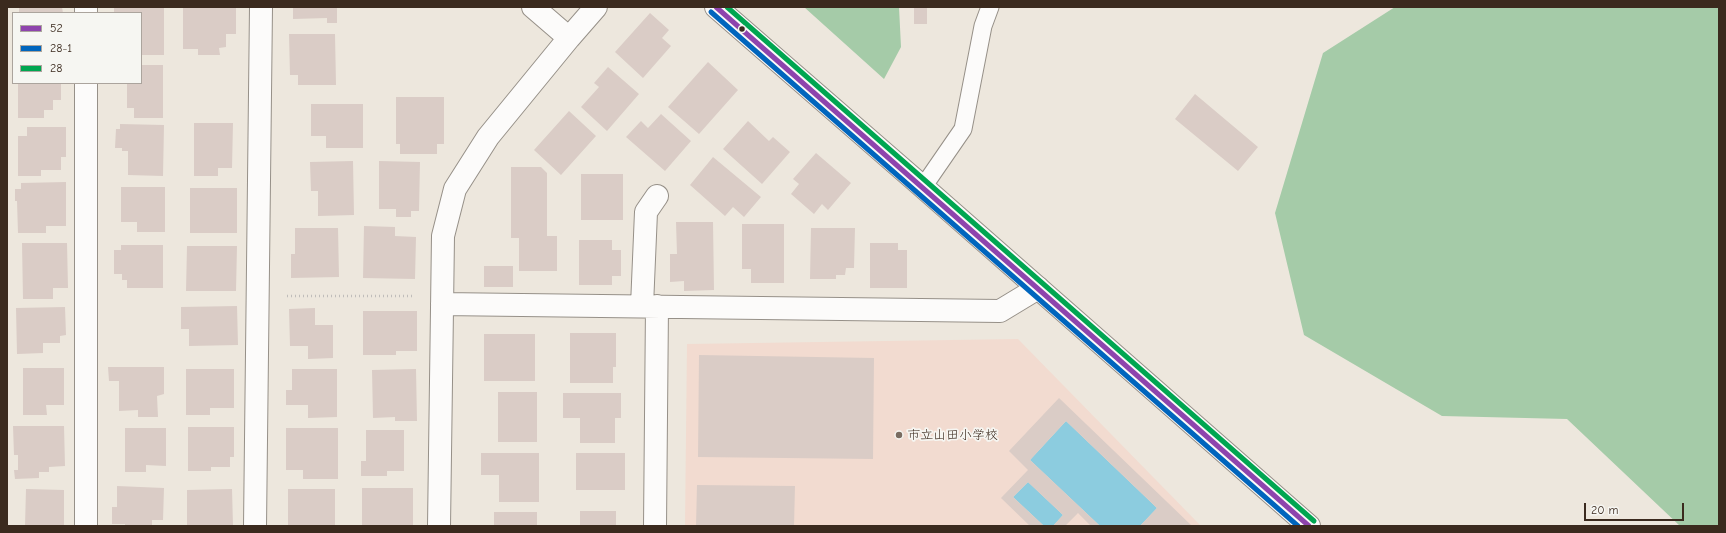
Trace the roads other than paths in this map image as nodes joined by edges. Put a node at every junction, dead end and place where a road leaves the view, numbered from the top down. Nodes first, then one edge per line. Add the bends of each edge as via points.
1 (261, 7) edge
2 (533, 7) edge
3 (596, 7) edge
4 (716, 7) edge
5 (990, 7) edge
6 (569, 38) junction
7 (86, 84) edge
8 (923, 187) junction
9 (657, 196) dead end
10 (1038, 288) junction
11 (442, 304) junction
12 (650, 306) junction
13 (86, 526) edge
14 (255, 526) edge
15 (439, 526) edge
16 (655, 526) edge
17 (1309, 526) edge

1 - 14 street
2 - 6 street
3 - 6 street
4 - 8 street
5 - 8 lane via 983,26 963,129
6 - 11 street via 488,137 455,189 443,236
7 - 13 street
8 - 10 street
9 - 12 street via 646,212
10 - 12 street via 1000,311
10 - 17 street
11 - 12 street
11 - 15 street
12 - 16 street

